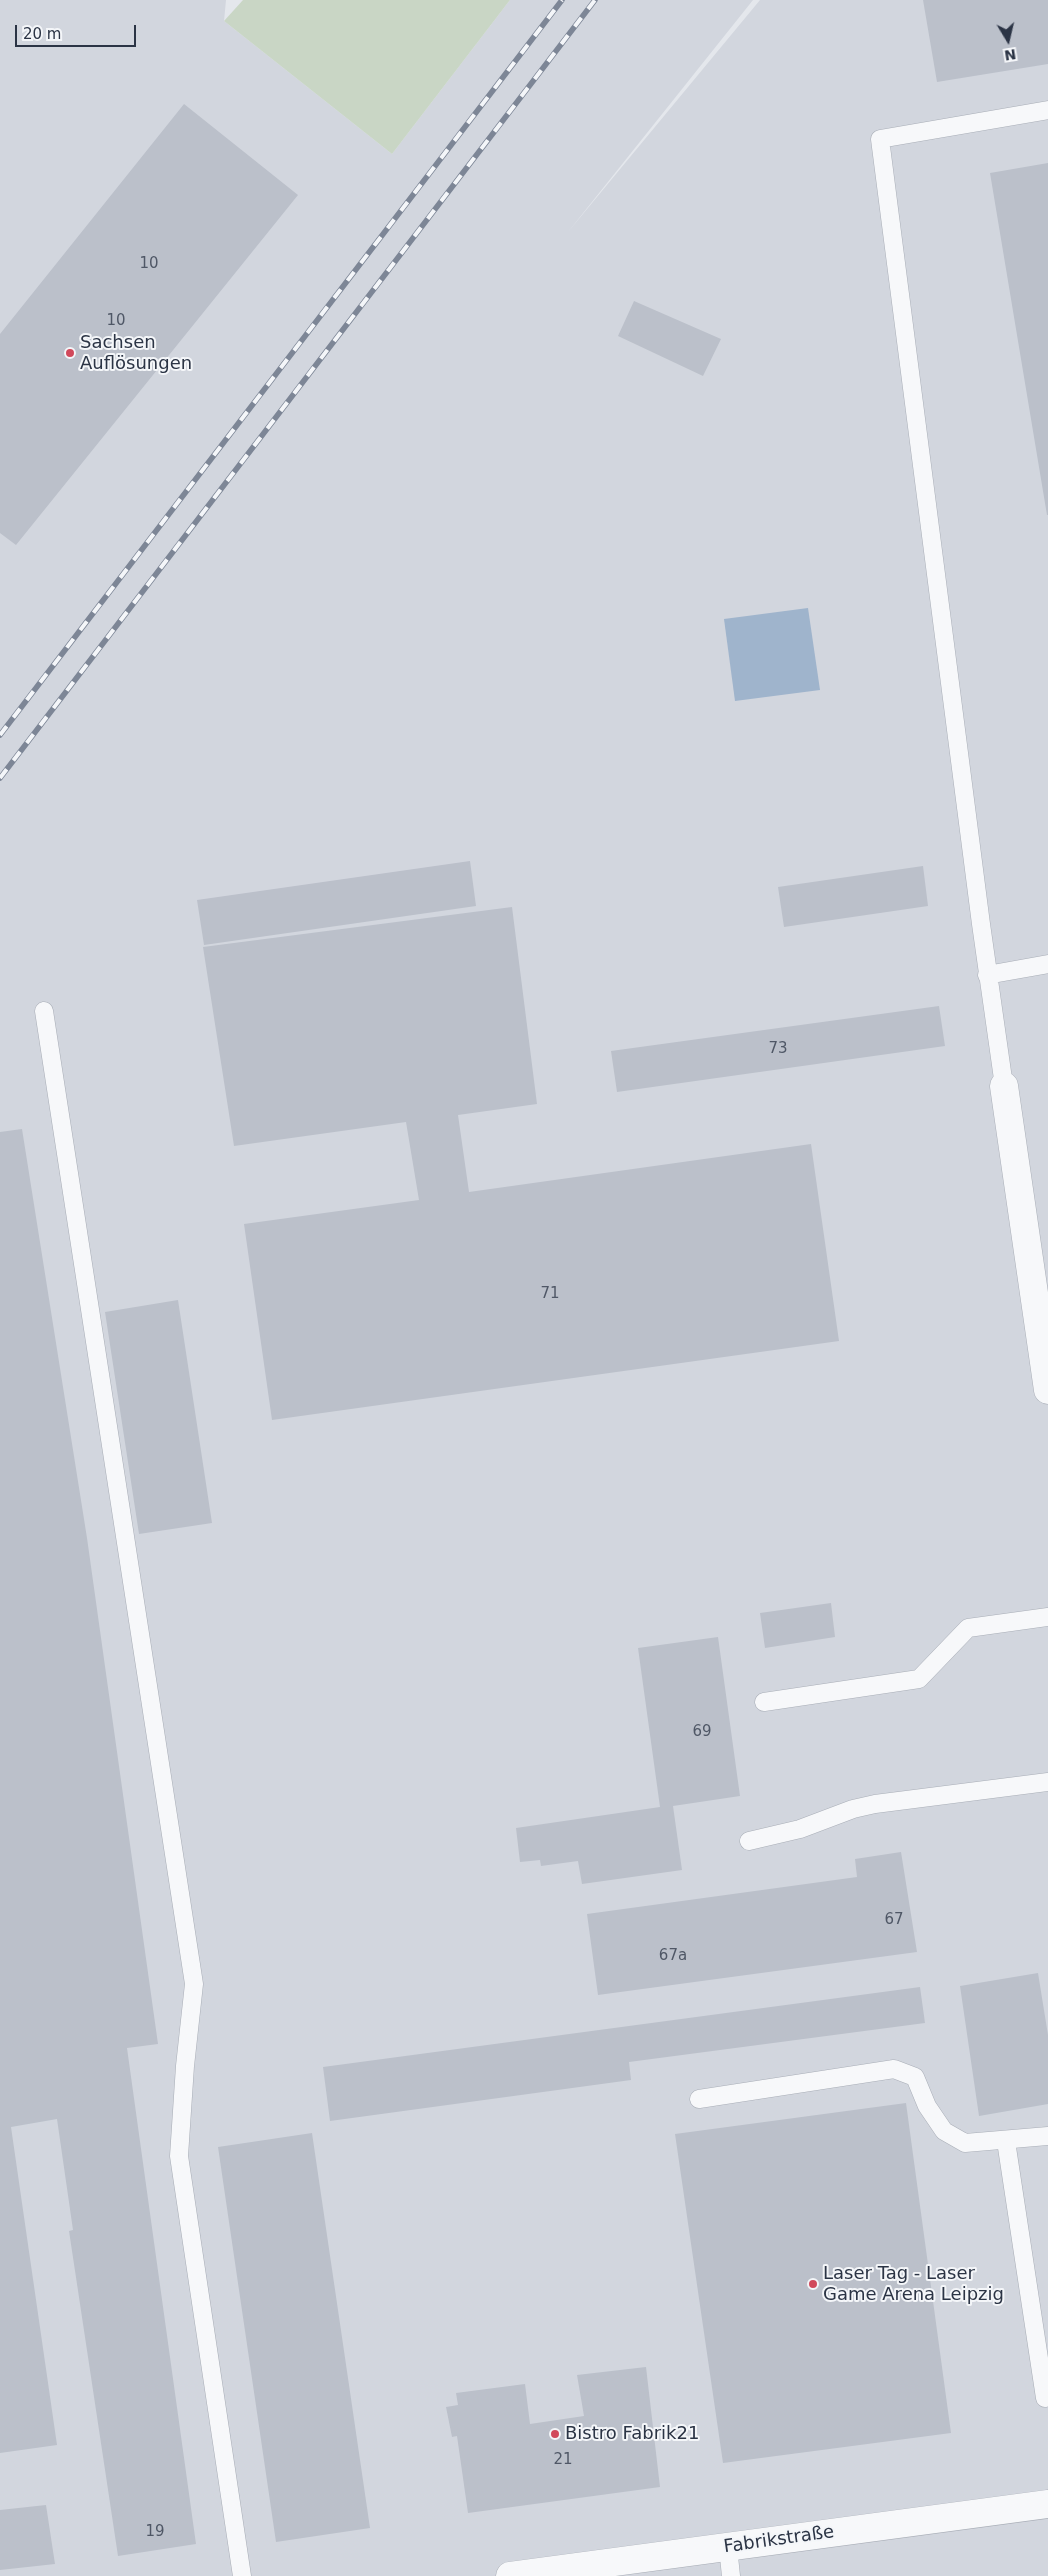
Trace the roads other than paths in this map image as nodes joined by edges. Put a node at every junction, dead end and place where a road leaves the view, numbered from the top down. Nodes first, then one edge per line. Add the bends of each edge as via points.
1 (1048, 110) edge
2 (1048, 964) edge
3 (987, 975) junction
4 (44, 1011) dead end
5 (1004, 1086) joint
6 (1048, 1390) edge
7 (1048, 1617) edge
8 (764, 1702) dead end
9 (1048, 1782) edge
10 (749, 1841) dead end
11 (699, 2099) dead end
12 (1048, 2136) edge
13 (1006, 2141) junction
14 (1045, 2398) dead end
15 (1048, 2504) edge
16 (728, 2547) junction
17 (242, 2576) edge
18 (510, 2576) edge
19 (731, 2576) edge

1 - 3 lane via 880,139
2 - 3 lane
3 - 5 lane
4 - 17 lane via 194,1984 179,2156
5 - 6 street
7 - 8 lane via 968,1628 919,1679
9 - 10 lane via 875,1804 800,1829
11 - 13 lane via 894,2069 915,2077 927,2106 944,2131 965,2144
12 - 13 lane
13 - 14 lane
15 - 16 street, Fabrikstraße
16 - 18 street, Fabrikstraße
16 - 19 lane

